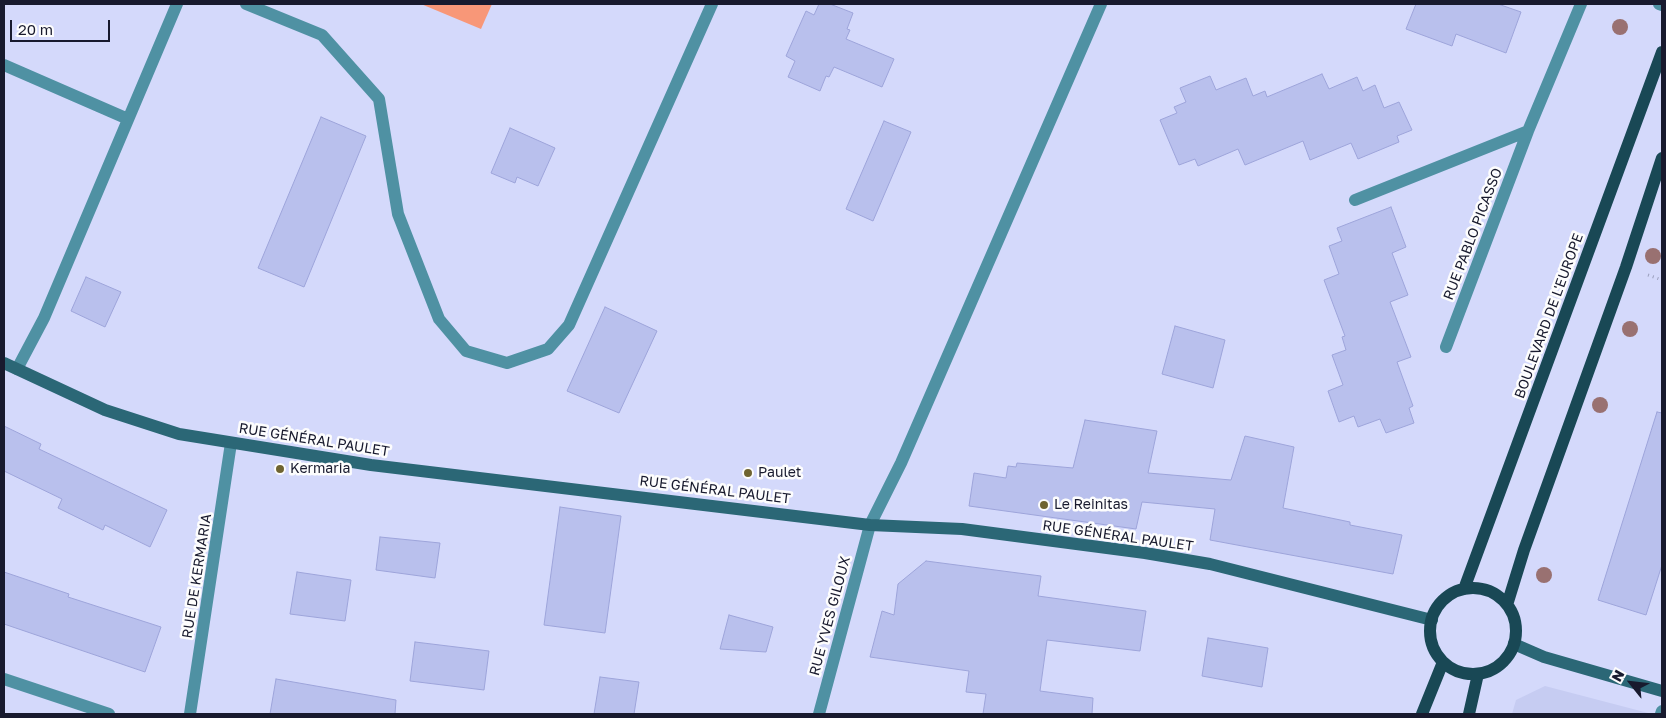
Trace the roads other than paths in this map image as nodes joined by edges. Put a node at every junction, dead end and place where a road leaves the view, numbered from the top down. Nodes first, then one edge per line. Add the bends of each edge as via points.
1 (177, 4) edge
2 (246, 4) edge
3 (712, 4) edge
4 (1101, 4) edge
5 (1581, 4) edge
6 (1659, 4) edge
7 (1662, 5) edge
8 (1662, 52) edge
9 (4, 66) edge
10 (128, 119) junction
11 (1528, 131) junction
12 (1662, 158) edge
13 (1355, 200) dead end
14 (1446, 347) dead end
15 (4, 362) edge
16 (16, 368) junction
17 (231, 443) junction
18 (870, 526) junction
19 (1464, 589) junction
20 (1507, 605) junction
21 (1432, 620) junction
22 (1514, 644) junction
23 (1443, 662) junction
24 (1478, 674) junction
25 (4, 680) edge
26 (1662, 691) edge
27 (1662, 711) edge
28 (109, 714) edge
29 (190, 714) edge
30 (819, 714) edge
31 (1422, 714) edge
32 (1469, 714) edge
33 (1661, 714) edge

1 - 10 street
2 - 3 street via 322,35 379,99 398,214 439,319 466,351 507,363 548,350 569,325
4 - 18 street, RUE YVES GILOUX via 901,464
5 - 11 street, RUE PABLO PICASSO
6 - 7 street
8 - 19 main road, BOULEVARD DE L'EUROPE
9 - 10 street
10 - 16 street via 44,318
11 - 13 street, RUE PABLO PICASSO
11 - 14 street, RUE PABLO PICASSO
12 - 20 main road
15 - 16 street, RUE GÉNÉRAL PAULET
16 - 17 street, RUE GÉNÉRAL PAULET via 106,410 179,434
17 - 18 street, RUE GÉNÉRAL PAULET via 371,465
17 - 29 street, RUE DE KERMARIA
18 - 21 street, RUE GÉNÉRAL PAULET via 962,529 1145,553 1210,564
18 - 30 street, RUE YVES GILOUX
19 - 20 main road via 1484,590
19 - 21 main road via 1450,595 1438,606
20 - 22 main road via 1514,617
21 - 23 main road via 1431,642
22 - 24 main road via 1500,665
22 - 26 street via 1544,657
23 - 24 main road via 1452,670
23 - 31 main road
24 - 32 main road
25 - 28 street
27 - 33 street

